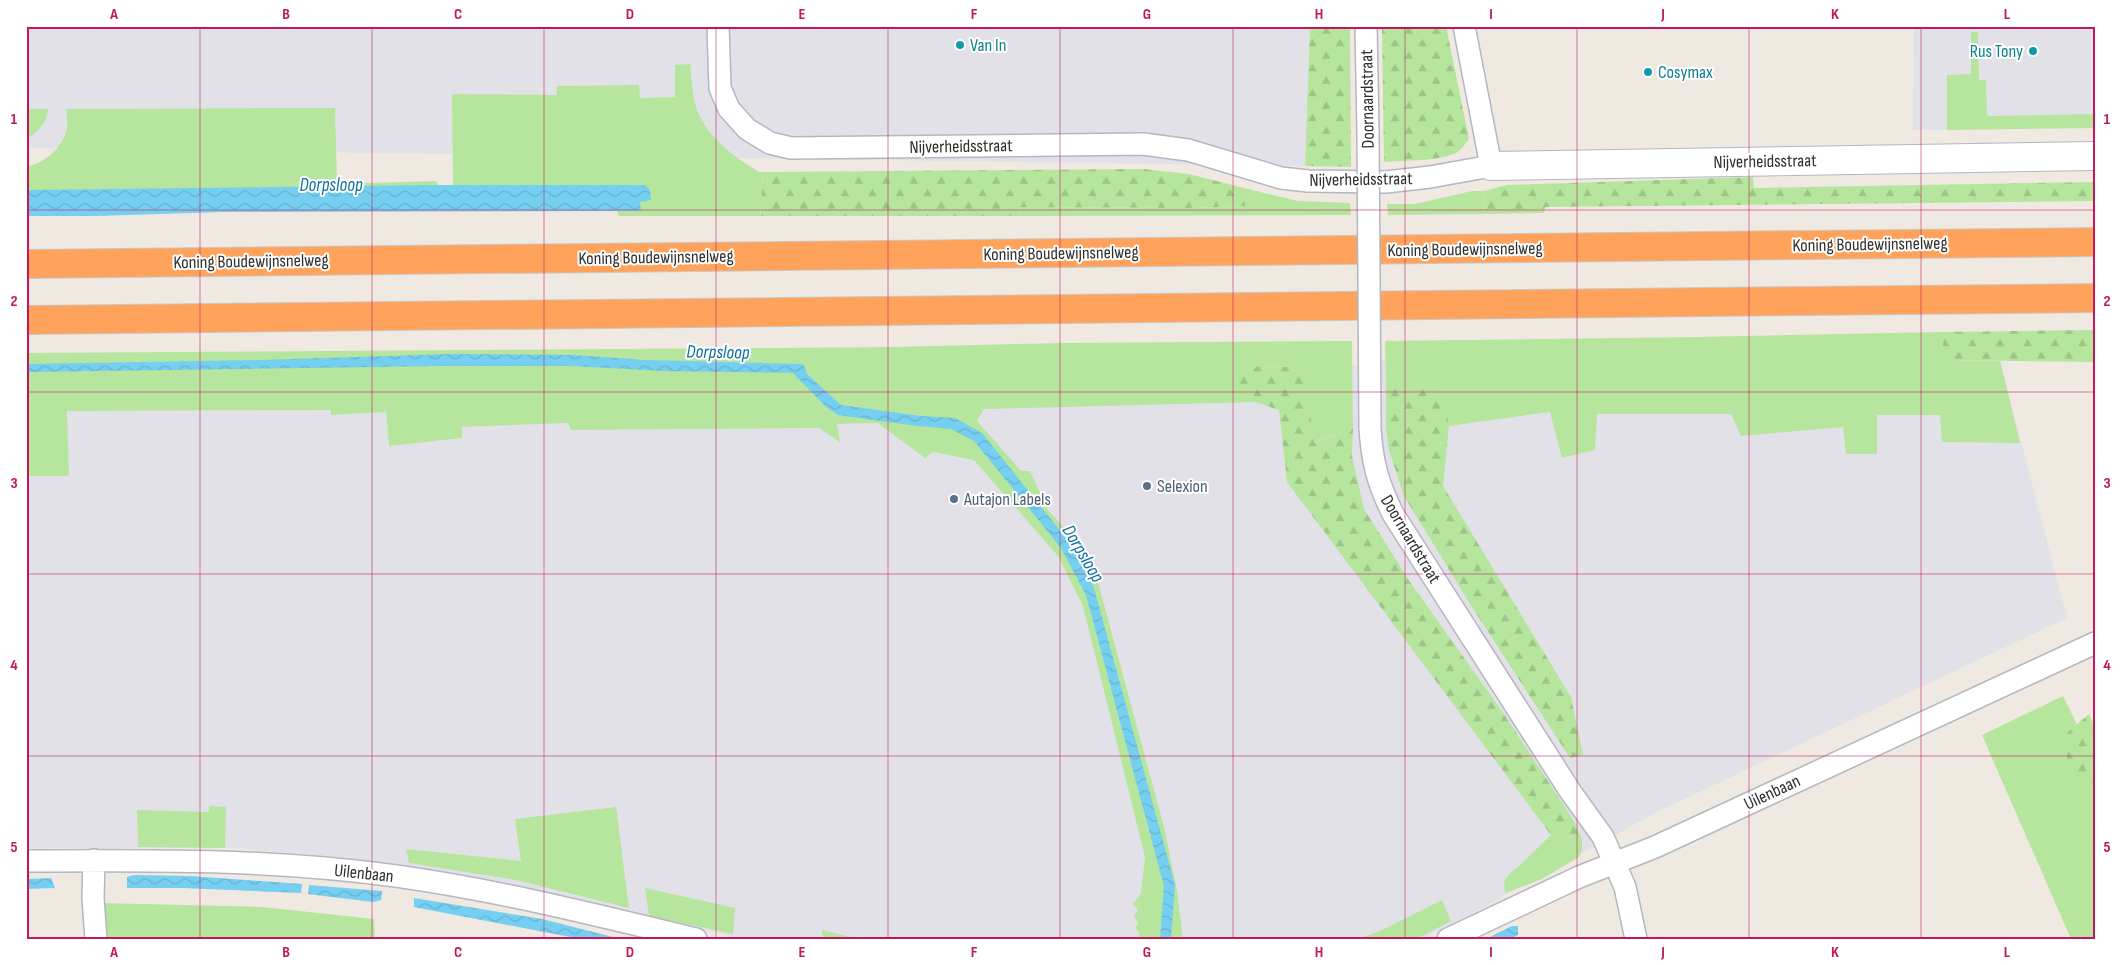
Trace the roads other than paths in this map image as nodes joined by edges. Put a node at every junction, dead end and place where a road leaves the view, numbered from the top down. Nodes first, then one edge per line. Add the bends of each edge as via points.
1 (718, 26) edge
2 (1366, 26) edge
3 (1464, 26) edge
4 (2095, 156) edge
5 (1491, 166) junction
6 (2095, 242) edge
7 (26, 264) edge
8 (2095, 298) edge
9 (26, 320) edge
10 (2095, 643) edge
11 (94, 860) junction
12 (26, 861) edge
13 (1614, 862) junction
14 (96, 939) edge
15 (696, 939) edge
16 (1448, 939) edge
17 (1636, 939) edge

1 - 5 street, Nijverheidsstraat via 720,88 729,109 746,129 770,143 791,148 1143,144 1188,150 1281,178 1308,181 1386,182
2 - 13 street, Doornaardstraat, bridge via 1370,428 1376,476 1393,514 1570,791 1603,837
3 - 5 street
4 - 5 street, Nijverheidsstraat
6 - 7 highway, Koning Boudewijnsnelweg
8 - 9 highway
10 - 13 street, Uilenbaan via 1655,847
11 - 12 street, Uilenbaan
11 - 14 street
11 - 15 street, Uilenbaan via 216,861 382,874 566,907
13 - 16 street, Uilenbaan
13 - 17 street, Doornaardstraat via 1627,894

